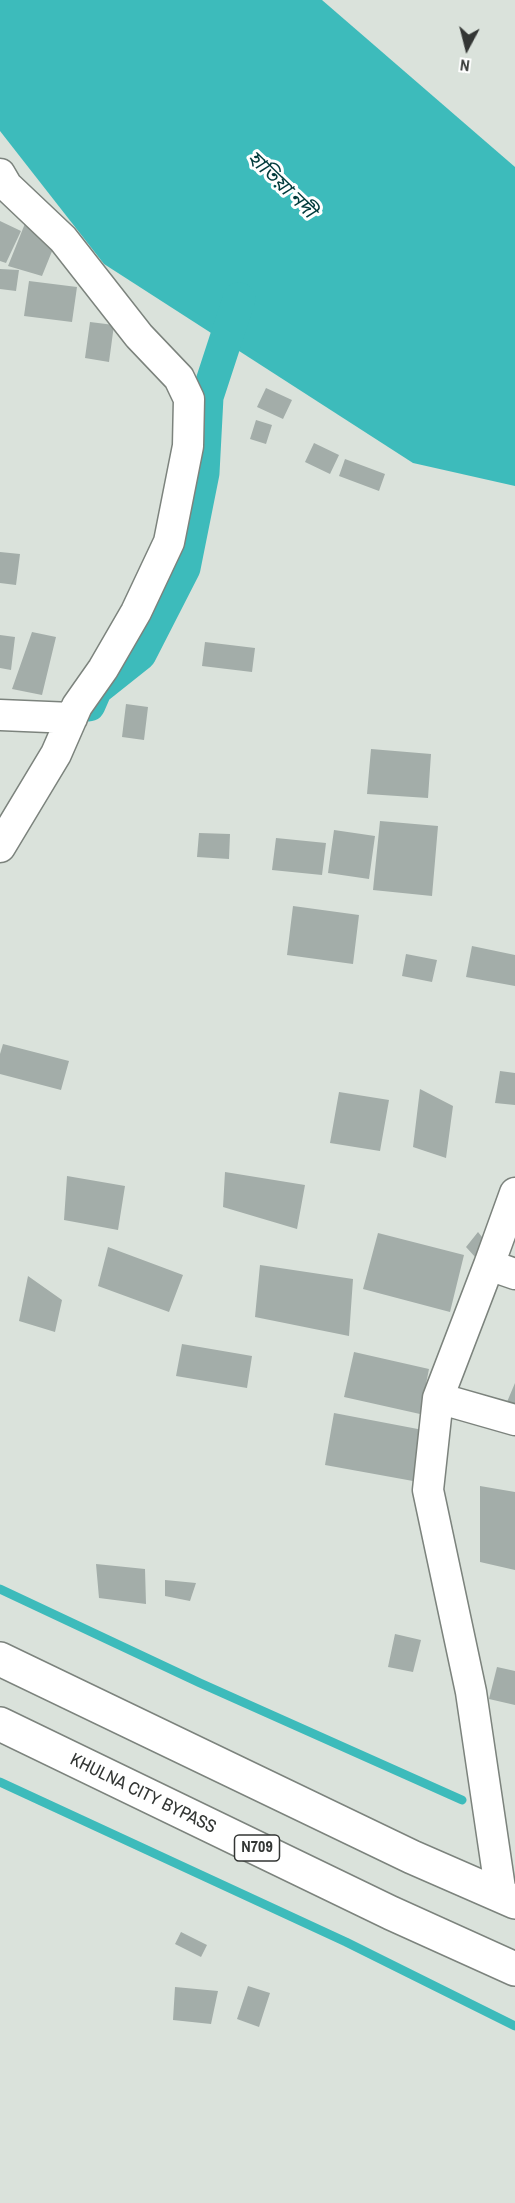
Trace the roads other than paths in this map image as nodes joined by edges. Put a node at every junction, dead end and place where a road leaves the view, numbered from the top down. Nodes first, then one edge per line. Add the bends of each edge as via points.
1 (0, 174) edge
2 (0, 715) edge
3 (72, 718) junction
4 (0, 847) edge
5 (515, 1193) edge
6 (502, 1269) edge
7 (438, 1398) junction
8 (515, 1420) edge
9 (0, 1659) edge
10 (0, 1724) edge
11 (508, 1899) edge
12 (515, 1969) edge

1 - 3 street via 7,186 63,239 140,336 179,378 189,399 188,446 170,542 136,612
2 - 3 street
3 - 4 street via 56,754
5 - 6 street
6 - 7 street
7 - 8 street
7 - 11 street via 428,1490 471,1692
9 - 11 highway via 412,1857
10 - 12 highway, KHULNA CITY BYPASS / N709

